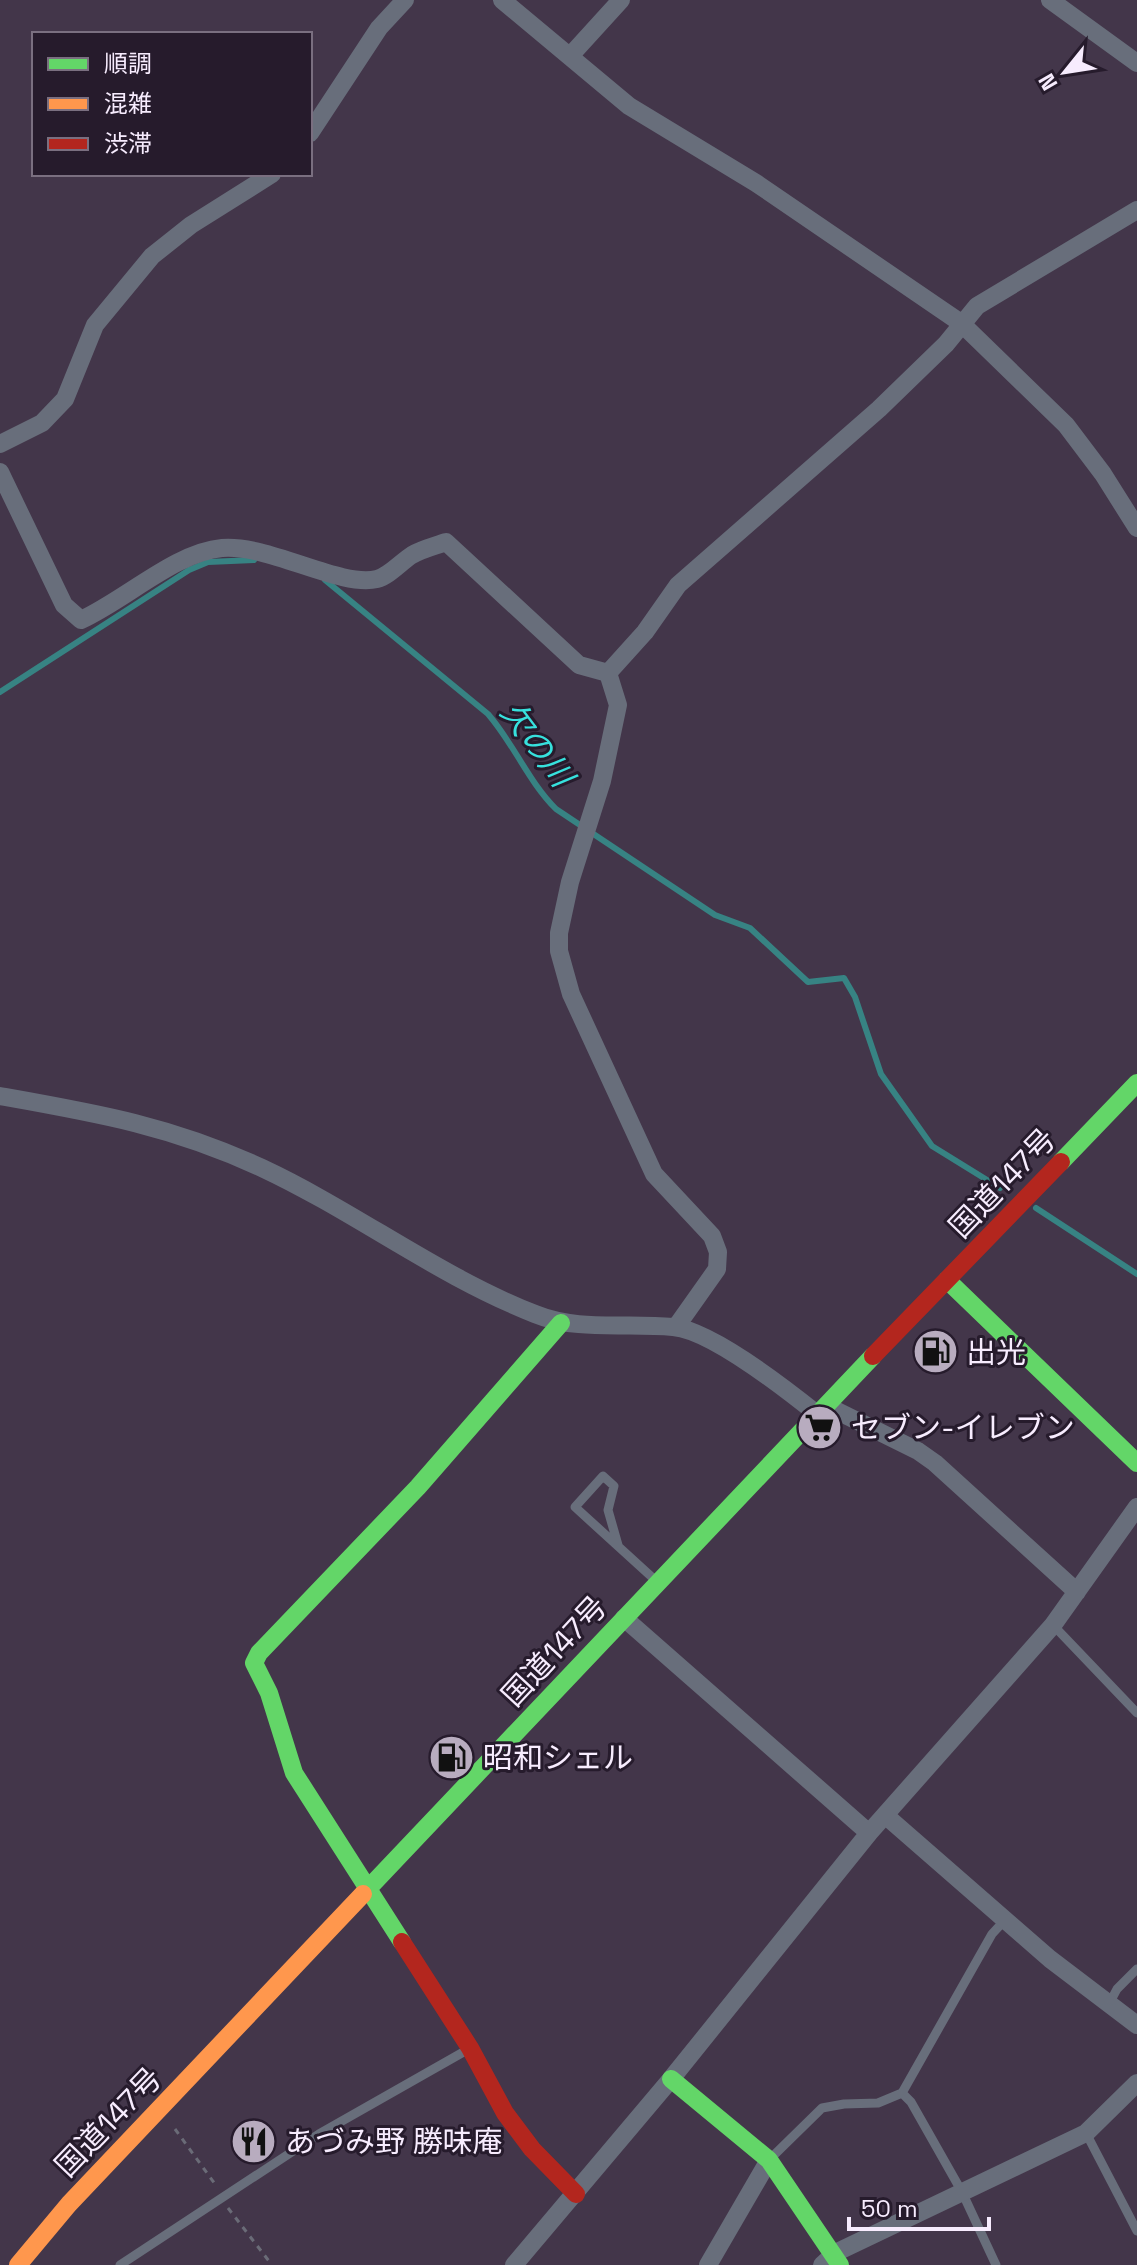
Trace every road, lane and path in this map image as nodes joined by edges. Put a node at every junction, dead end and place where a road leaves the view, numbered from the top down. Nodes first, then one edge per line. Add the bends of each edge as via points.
1 (405, 0) edge
2 (502, 0) edge
3 (621, 0) edge
4 (1050, 0) edge
5 (570, 56) junction
6 (1137, 63) edge
7 (312, 130) edge
8 (269, 176) edge
9 (1137, 210) edge
10 (961, 323) junction
11 (0, 444) edge
12 (0, 472) edge
13 (1137, 528) edge
14 (608, 673) junction
15 (1137, 1083) edge
16 (0, 1096) edge
17 (947, 1280) junction
18 (561, 1323) junction
19 (676, 1327) junction
20 (822, 1410) junction
21 (1137, 1463) edge
22 (1137, 1507) edge
23 (618, 1545) junction
24 (657, 1582) junction
25 (1077, 1592) junction
26 (624, 1618) junction
27 (1053, 1625) junction
28 (1137, 1713) edge
29 (886, 1816) junction
30 (869, 1833) junction
31 (367, 1889) junction
32 (1004, 1921) junction
33 (1137, 1969) edge
34 (1109, 2004) junction
35 (1137, 2025) edge
36 (470, 2048) junction
37 (671, 2079) junction
38 (1137, 2083) edge
39 (902, 2093) junction
40 (1086, 2133) junction
41 (769, 2160) junction
42 (962, 2192) junction
43 (576, 2194) junction
44 (1137, 2231) edge
45 (832, 2261) edge
46 (18, 2265) edge
47 (120, 2265) edge
48 (514, 2265) edge
49 (708, 2265) edge
50 (996, 2265) edge

1 - 7 street via 379,28
2 - 5 street
3 - 5 street
4 - 6 street
5 - 10 street via 629,106 756,183
8 - 11 street via 152,256 95,325 65,399 42,423
9 - 10 street via 1031,271 977,306
10 - 13 street via 1066,425
10 - 14 street via 879,409 678,585
12 - 14 street via 64,605 81,620 194,553 255,549 353,579 377,579 415,553 446,542 579,665
14 - 19 street via 618,705 559,933 559,951 571,994 654,1174 712,1236 718,1252 717,1269
15 - 17 main road, 国道147号
16 - 18 street via 132,1119 227,1152 481,1291
17 - 20 main road, 国道147号
17 - 21 main road
18 - 19 street
18 - 31 main road via 254,1663 289,1764
19 - 20 street
20 - 24 main road, 国道147号
20 - 25 street via 901,1441 935,1463
22 - 25 street
23 - 23 lane via 575,1507 603,1476 614,1486 608,1510
23 - 24 lane
24 - 26 main road, 国道147号
25 - 27 street
26 - 30 street
26 - 31 main road, 国道147号
27 - 28 lane
27 - 29 street
29 - 30 street
29 - 32 street
30 - 37 street
31 - 36 main road
31 - 46 main road, 国道147号 via 69,2204
32 - 34 street
32 - 39 lane
33 - 34 lane
34 - 35 street
36 - 43 main road via 505,2113
36 - 47 lane via 319,2134
37 - 41 main road
37 - 43 street
38 - 40 street
39 - 41 lane via 878,2103 822,2108
39 - 42 lane
40 - 42 street
40 - 44 lane
41 - 45 main road
41 - 49 street
42 - 45 street
42 - 50 lane
43 - 48 street

